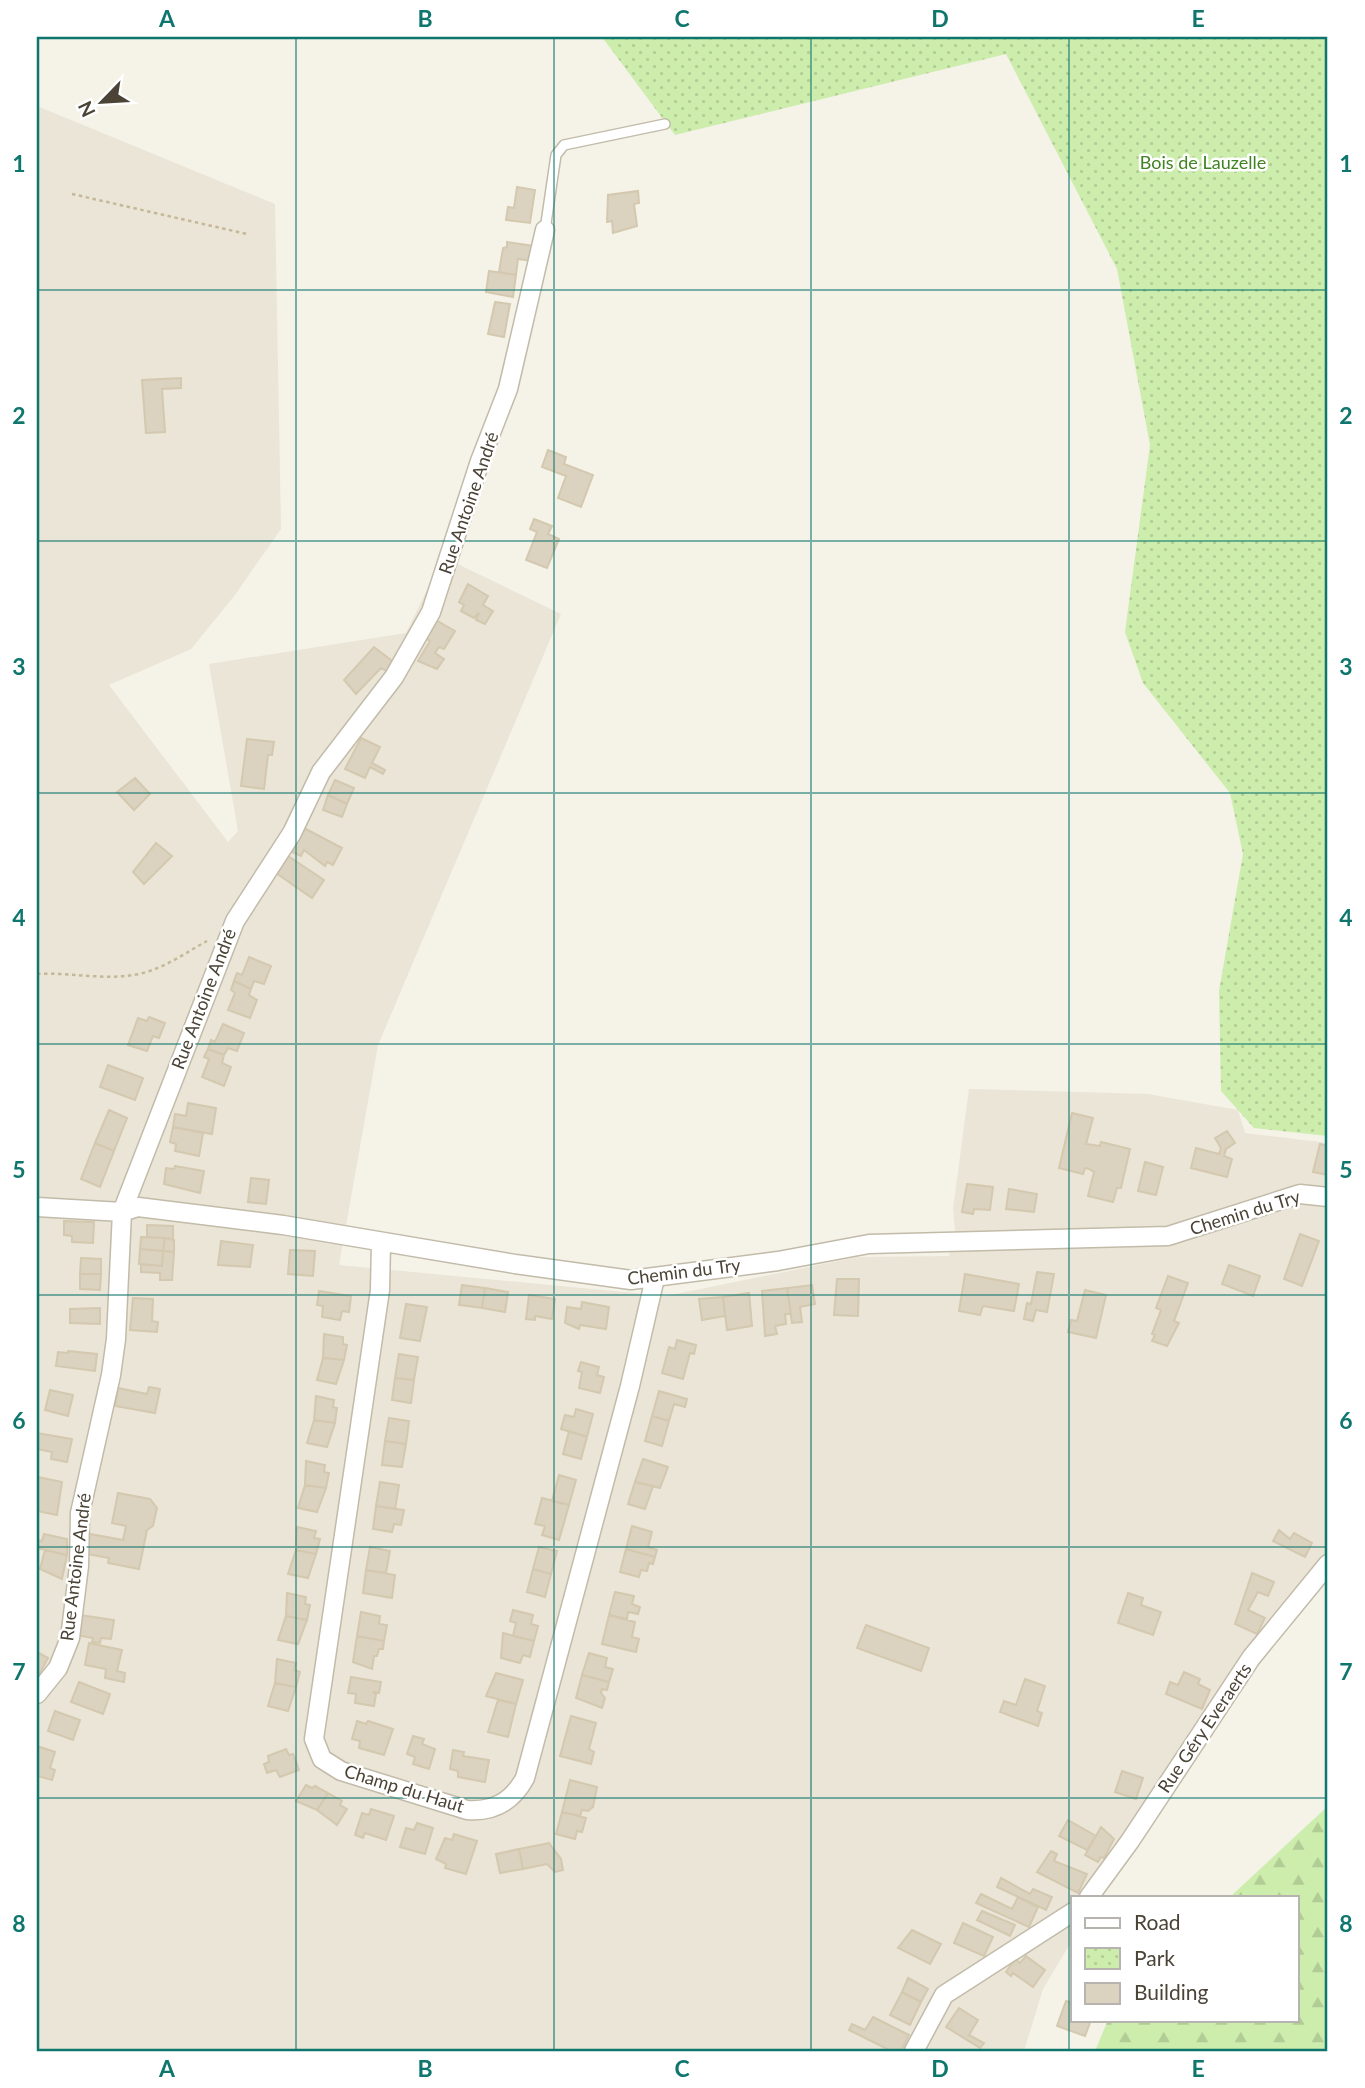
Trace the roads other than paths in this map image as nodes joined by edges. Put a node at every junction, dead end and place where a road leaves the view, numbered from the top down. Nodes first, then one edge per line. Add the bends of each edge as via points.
1 (666, 124) dead end
2 (545, 230) joint
3 (1328, 1197) edge
4 (37, 1207) edge
5 (122, 1212) junction
6 (381, 1242) junction
7 (655, 1278) junction
8 (1328, 1564) edge
9 (37, 1694) edge
10 (1090, 1896) edge
11 (1071, 1913) edge
12 (914, 2051) edge

1 - 2 lane via 564,145 556,155
2 - 5 street, Rue Antoine André via 508,389 431,612 394,677 321,772 292,833 235,921
3 - 7 street, Chemin du Try via 1300,1194 1168,1237 869,1244
4 - 5 street, Chemin du Try
5 - 6 street, Chemin du Try via 138,1207
5 - 9 street, Rue Antoine André via 116,1339 80,1513 70,1637 58,1668
6 - 7 street, Chemin du Try via 614,1279
6 - 7 street, Champ du Haut via 380,1290 314,1739 322,1759 341,1771 467,1810 481,1811 506,1801 525,1778
8 - 10 street, Rue Géry Everaerts via 1251,1658
11 - 12 street via 944,1995

